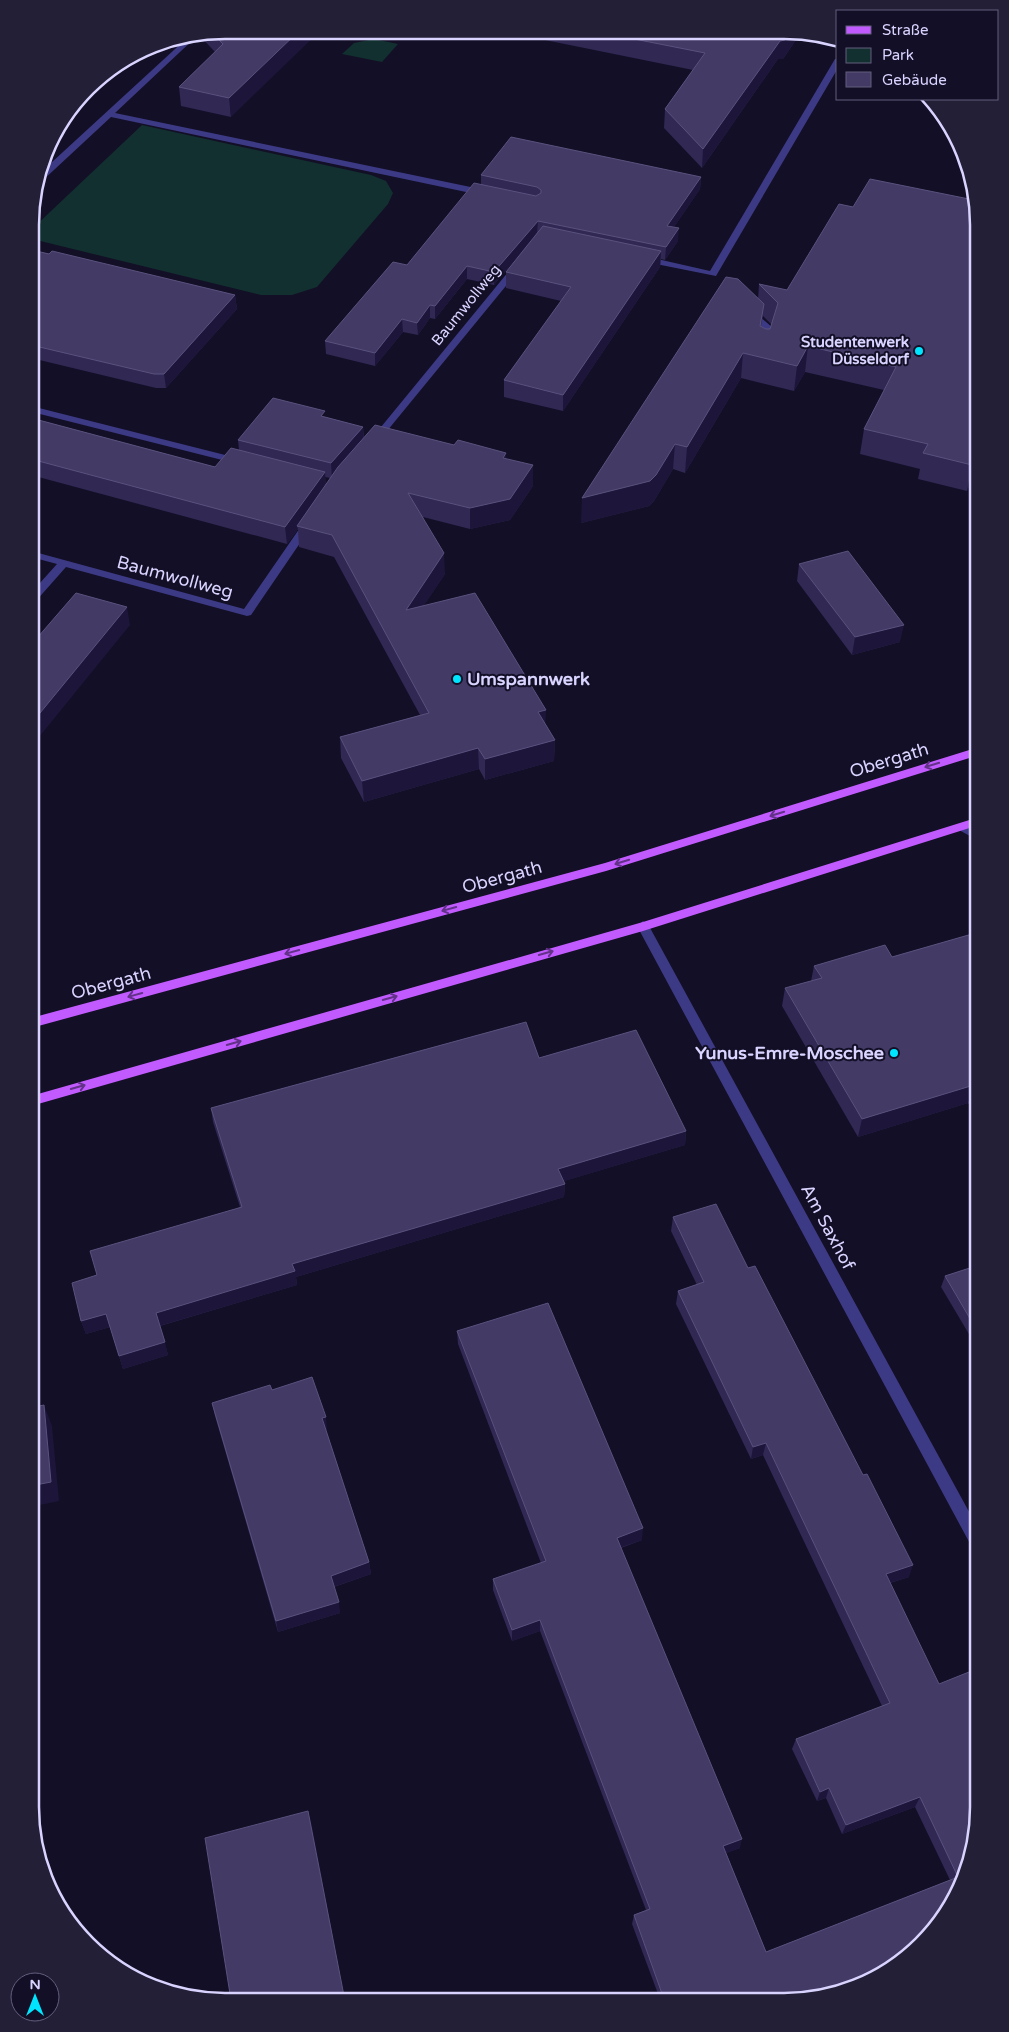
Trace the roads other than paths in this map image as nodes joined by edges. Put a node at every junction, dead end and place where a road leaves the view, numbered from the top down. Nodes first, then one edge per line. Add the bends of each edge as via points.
1 (187, 43) edge
2 (836, 65) edge
3 (109, 114) junction
4 (47, 172) edge
5 (498, 196) edge
6 (636, 258) edge
7 (522, 260) edge
8 (740, 301) edge
9 (764, 350) edge
10 (39, 411) edge
11 (368, 448) edge
12 (252, 464) edge
13 (313, 517) edge
14 (39, 556) edge
15 (63, 564) junction
16 (39, 591) edge
17 (970, 754) edge
18 (970, 824) edge
19 (963, 827) junction
20 (970, 831) edge
21 (643, 926) junction
22 (39, 1021) edge
23 (39, 1099) edge
24 (970, 1529) edge

1 - 3 street
2 - 6 street via 716,278
3 - 4 street
3 - 5 street
7 - 11 street, Baumwollweg
8 - 9 street via 768,328
10 - 12 street
13 - 15 street, Baumwollweg via 247,613
14 - 15 street, Baumwollweg
15 - 16 street
17 -> 22 main road, Obergath via 606,867
18 - 19 main road
19 - 20 street
19 - 21 main road
23 -> 21 main road
21 - 24 street, Am Saxhof

